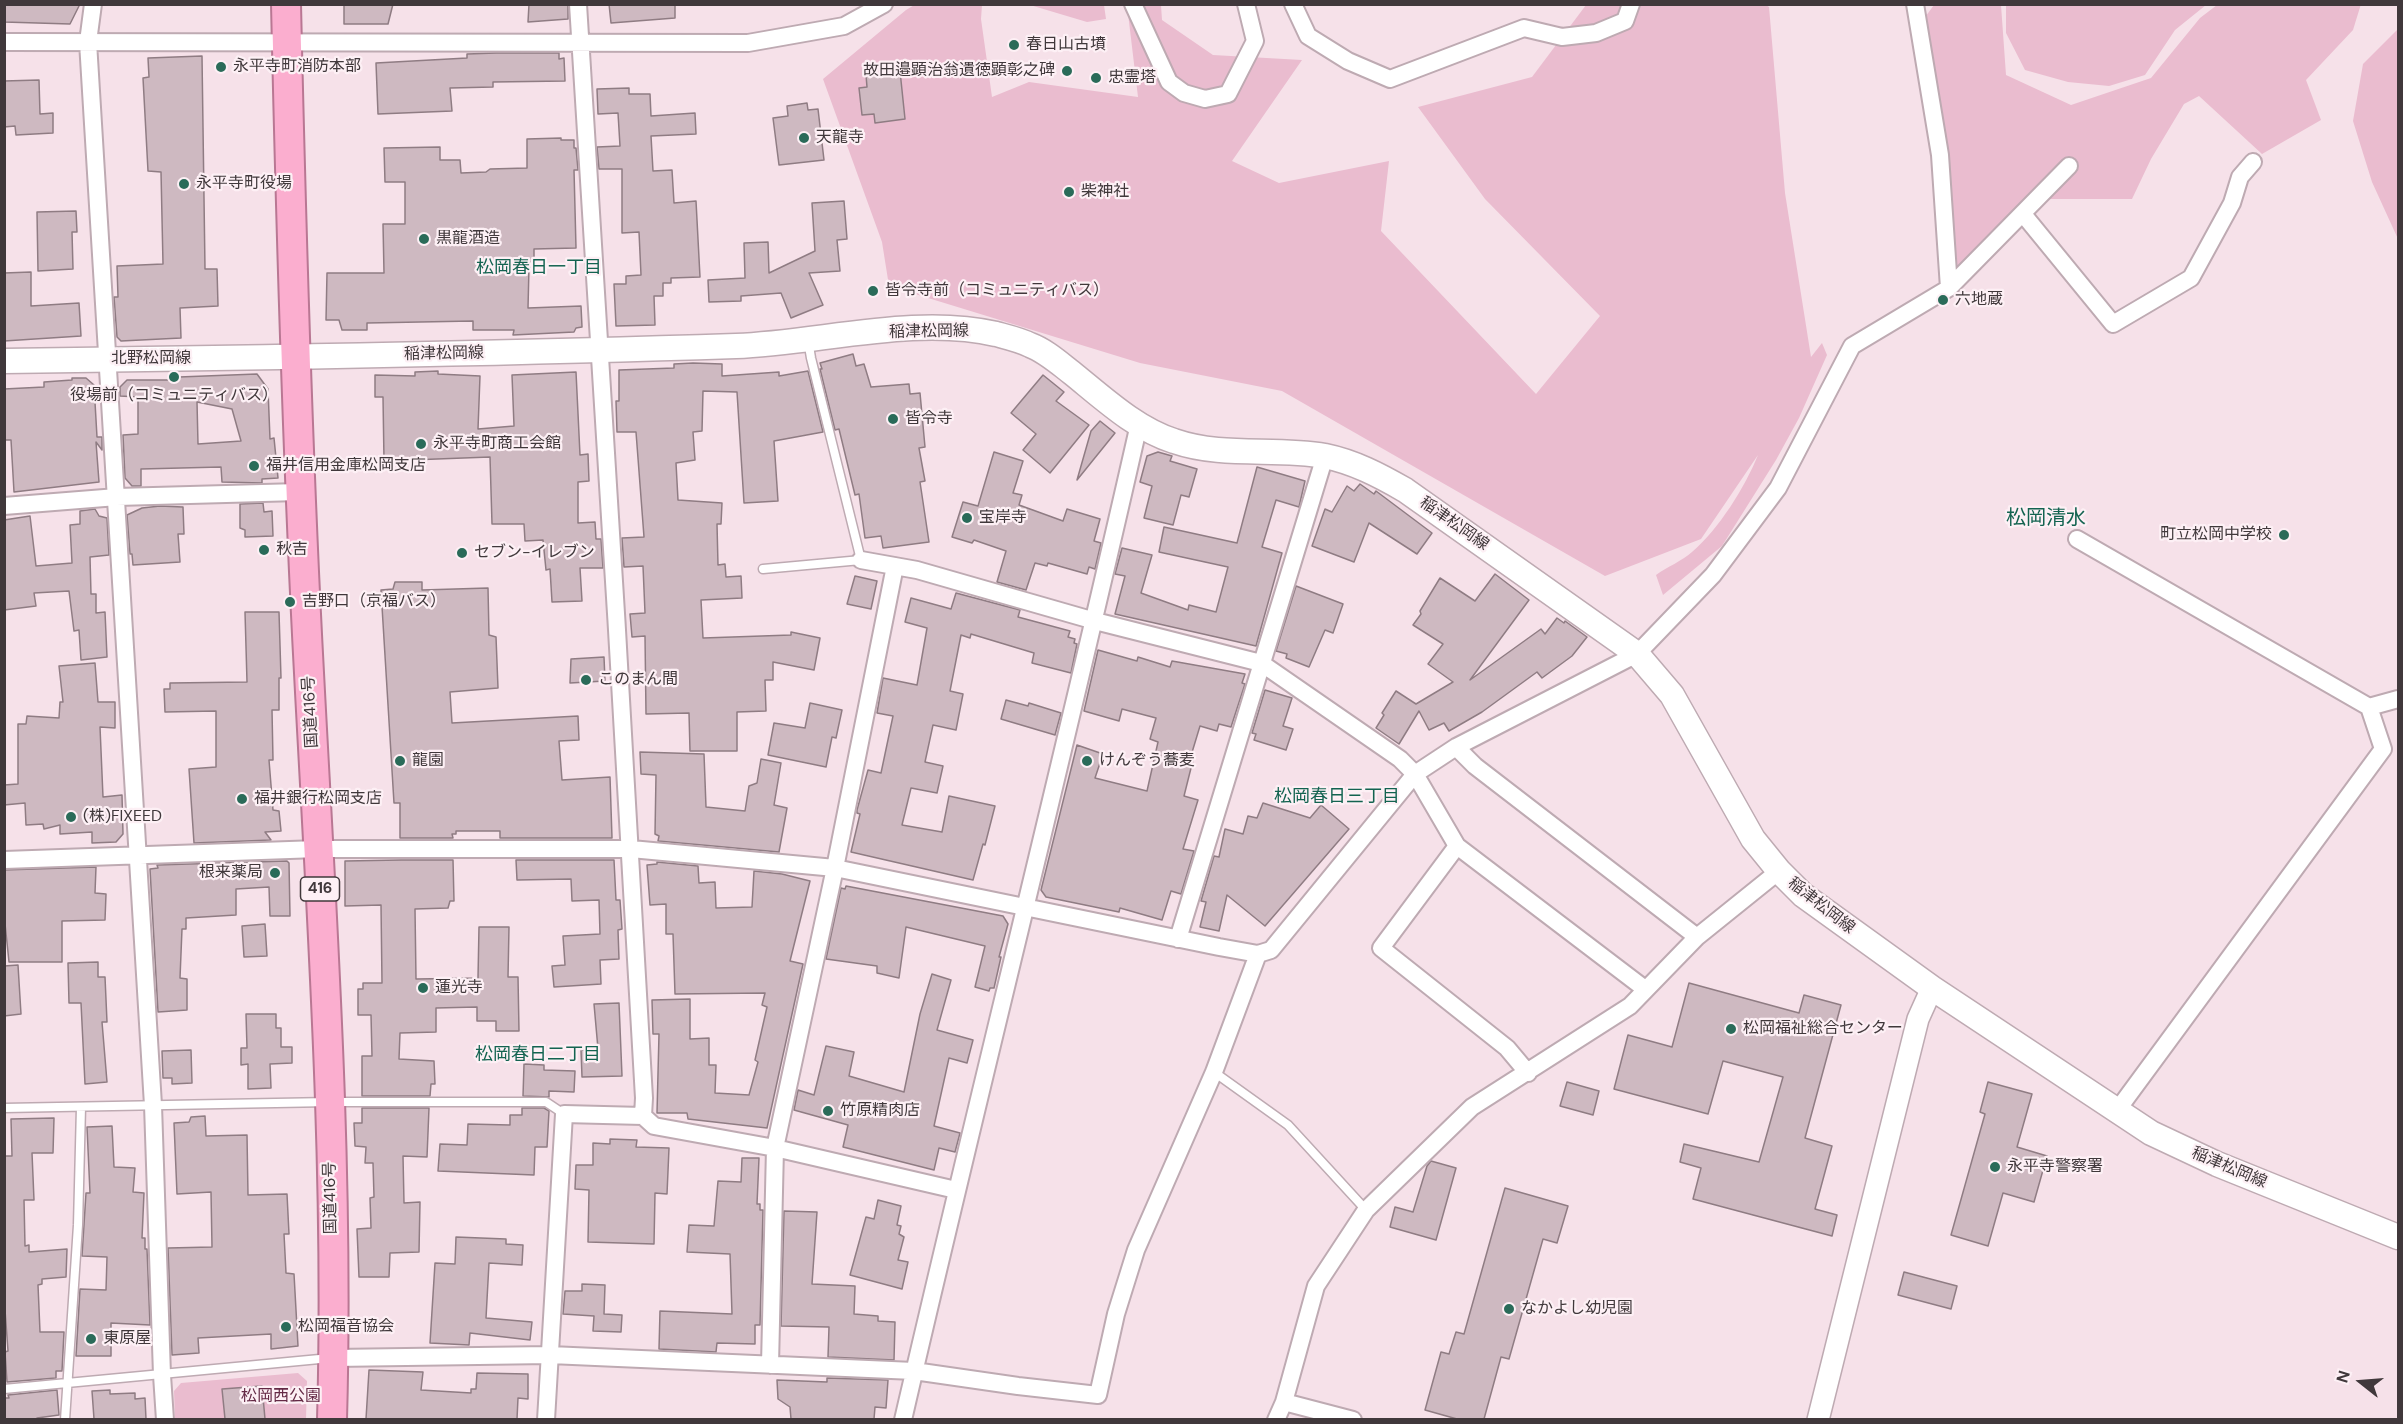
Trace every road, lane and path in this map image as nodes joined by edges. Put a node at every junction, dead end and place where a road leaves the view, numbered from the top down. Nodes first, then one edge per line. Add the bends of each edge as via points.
1 (93, 4) edge
2 (286, 4) edge
3 (578, 4) edge
4 (884, 4) edge
5 (1133, 4) edge
6 (1246, 4) edge
7 (1293, 4) edge
8 (1632, 4) edge
9 (1915, 4) edge
10 (4, 42) edge
11 (88, 42) junction
12 (287, 42) junction
13 (580, 42) junction
14 (2253, 162) dead end
15 (2069, 166) dead end
16 (2023, 214) junction
17 (1949, 288) junction
18 (808, 339) junction
19 (599, 350) junction
20 (297, 358) junction
21 (107, 360) junction
22 (4, 361) edge
23 (1139, 424) junction
24 (1325, 456) junction
25 (300, 492) junction
26 (117, 497) junction
27 (4, 506) edge
28 (2077, 539) dead end
29 (861, 560) junction
30 (895, 566) junction
31 (763, 569) dead end
32 (1095, 621) junction
33 (1637, 654) junction
34 (1261, 663) junction
35 (2398, 699) edge
36 (2369, 707) junction
37 (1456, 747) junction
38 (1415, 774) junction
39 (1457, 846) junction
40 (318, 849) junction
41 (631, 849) junction
42 (139, 854) junction
43 (4, 860) edge
44 (835, 868) junction
45 (1779, 871) junction
46 (1025, 907) junction
47 (1697, 938) junction
48 (1178, 939) junction
49 (1258, 954) junction
50 (1932, 988) junction
51 (1645, 989) junction
52 (1214, 1072) junction
53 (1528, 1073) junction
54 (330, 1102) junction
55 (153, 1105) junction
56 (81, 1107) junction
57 (4, 1108) edge
58 (2116, 1112) junction
59 (564, 1114) junction
60 (643, 1116) junction
61 (775, 1148) junction
62 (956, 1190) junction
63 (1366, 1210) junction
64 (2398, 1237) edge
65 (549, 1355) junction
66 (334, 1358) junction
67 (770, 1365) junction
68 (914, 1371) junction
69 (162, 1375) junction
70 (66, 1384) junction
71 (4, 1389) edge
72 (1284, 1402) junction
73 (65, 1419) edge
74 (165, 1419) edge
75 (332, 1419) edge
76 (546, 1419) edge
77 (903, 1419) edge
78 (1276, 1419) edge
79 (1353, 1419) edge
80 (1818, 1419) edge

1 - 11 street
2 - 12 highway, 国道416号 / 416
3 - 13 street
4 - 13 street via 844,26 748,43
5 - 6 street via 1169,82 1184,93 1205,99 1228,94 1255,41
7 - 8 street via 1308,36 1348,61 1390,80 1524,28 1562,37 1596,33 1625,21
9 - 17 street via 1940,155
10 - 11 street
11 - 12 street
11 - 21 street
12 - 13 street
12 - 20 highway, 国道416号 / 416
13 - 19 street
14 - 16 street via 2240,177 2232,203 2191,278 2113,324
15 - 16 street
16 - 17 street
17 - 33 street via 1852,346 1778,488 1713,575
18 - 19 main road, 稲津松岡線 via 752,345
18 - 23 main road, 稲津松岡線 via 917,328 958,328 995,334 1051,356
18 - 29 lane
19 - 20 main road, 稲津松岡線
19 - 41 street
20 - 21 main road, 北野松岡線
20 - 25 highway, 国道416号 / 416
21 - 22 main road, 北野松岡線
21 - 26 street
23 - 24 main road, 稲津松岡線 via 1172,441 1201,448
23 - 32 street
24 - 33 main road, 稲津松岡線 via 1372,471 1405,490
24 - 34 street
25 - 26 street
25 - 40 highway, 国道416号 / 416
26 - 27 street
26 - 42 street
28 - 36 street
29 - 30 street
29 - 31 lane
30 - 32 street
30 - 44 street
32 - 34 street
32 - 46 street
33 - 37 street
33 - 45 main road, 稲津松岡線 via 1672,695 1754,838
34 - 38 street via 1400,759
34 - 48 street
35 - 36 street
36 - 58 street via 2383,749
37 - 38 street
37 - 47 street via 1475,766
38 - 39 street
38 - 49 street via 1271,950
39 - 51 street
39 - 53 street via 1381,948 1507,1048
40 - 41 street
40 - 42 street
40 - 54 highway, 国道416号 / 416
41 - 44 street
41 - 60 street
42 - 43 street
42 - 55 street
44 - 46 street
44 - 61 street
45 - 47 street
45 - 50 main road, 稲津松岡線 via 1803,895
46 - 48 street
46 - 62 street
47 - 51 street
48 - 49 street
49 - 52 street
50 - 58 main road, 稲津松岡線
50 - 80 street via 1918,1019
51 - 53 street via 1630,1006
52 - 63 lane via 1288,1125
52 - 68 street via 1136,1250 1116,1314 1098,1395
53 - 63 street via 1472,1107
54 - 55 lane
54 - 59 lane via 546,1102
54 - 66 highway, 国道416号 / 416
55 - 56 lane
55 - 69 street
56 - 57 lane
56 - 70 lane via 78,1225
58 - 64 main road, 稲津松岡線 via 2217,1164
59 - 60 street
59 - 65 street
60 - 61 street via 654,1126
61 - 62 street
61 - 67 street
62 - 68 street
63 - 72 street via 1316,1286
65 - 66 street
65 - 67 street
65 - 76 street
66 - 69 lane
66 - 75 highway, 国道416号 / 416
67 - 68 street
68 - 77 street
69 - 70 lane
69 - 74 street
70 - 71 lane
70 - 73 lane
72 - 78 street
72 - 79 street

